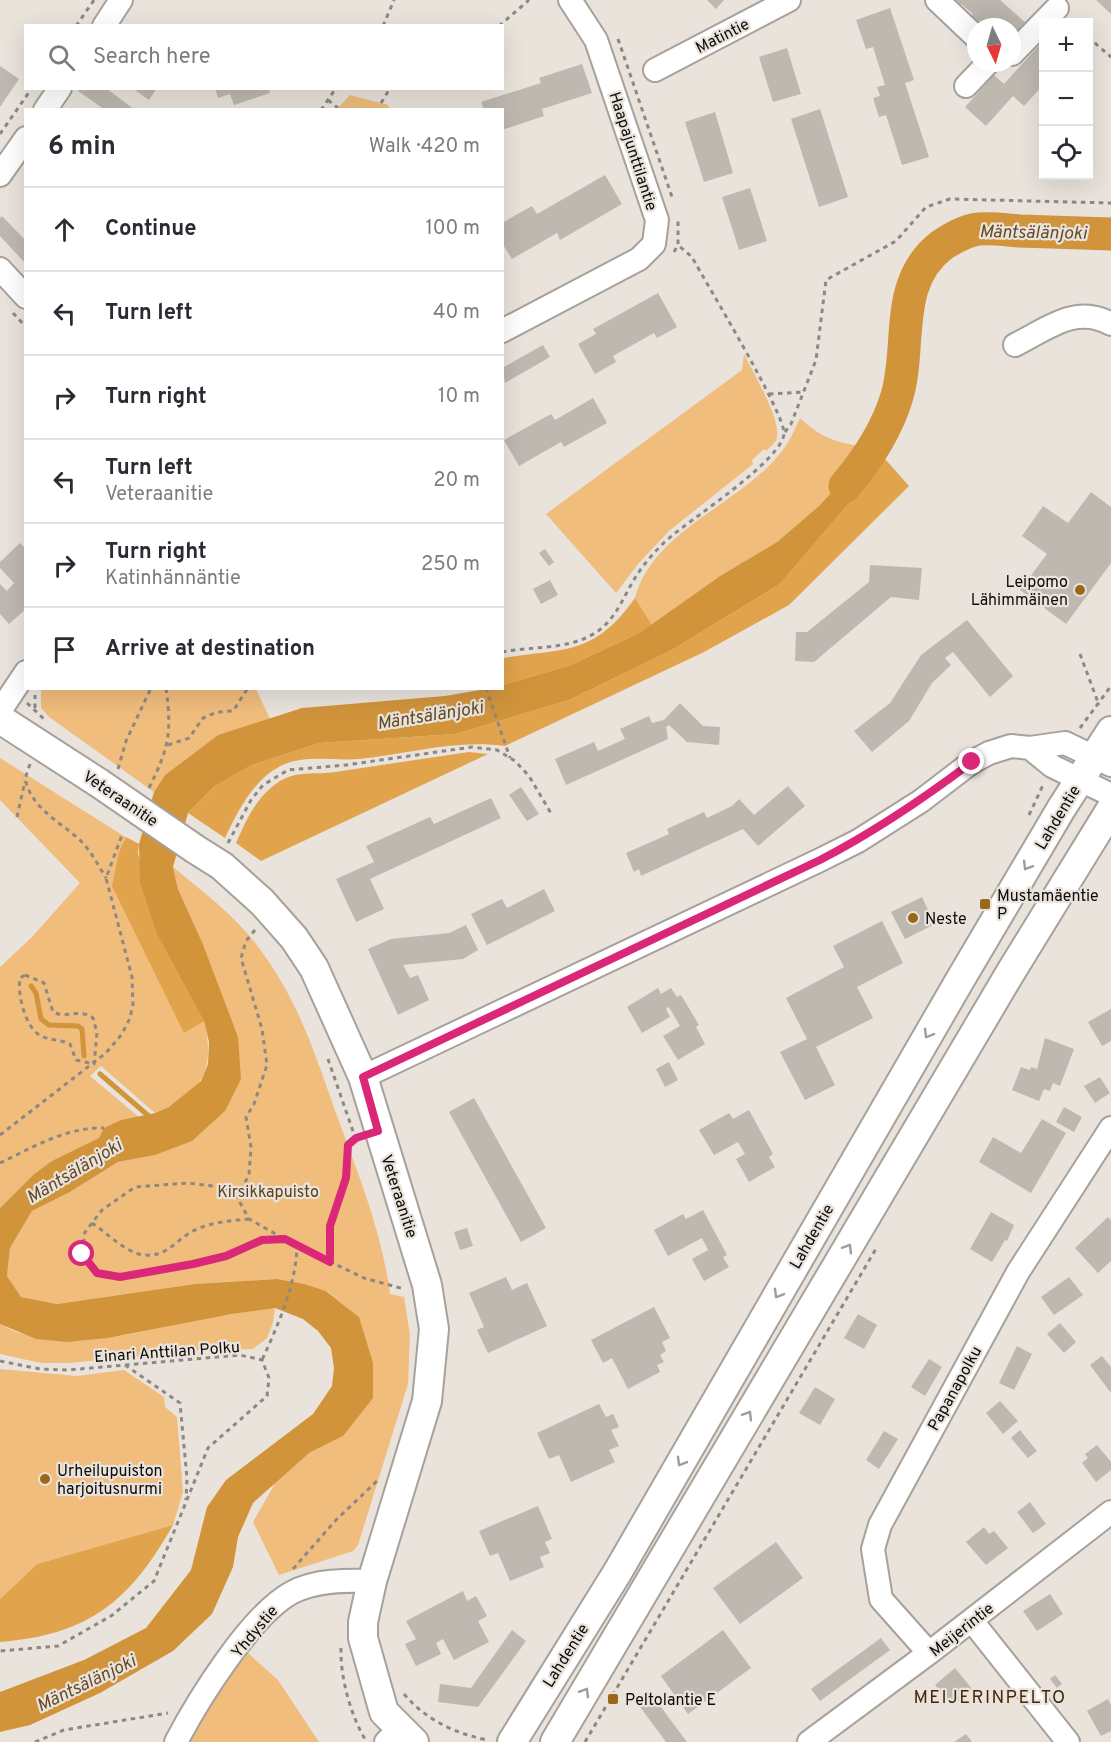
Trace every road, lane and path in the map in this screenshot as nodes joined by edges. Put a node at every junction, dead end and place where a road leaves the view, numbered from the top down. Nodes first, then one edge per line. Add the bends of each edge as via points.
1 (94, 0) edge
2 (122, 0) edge
3 (394, 0) edge
4 (529, 0) edge
5 (570, 0) edge
6 (789, 0) edge
7 (937, 0) edge
8 (1057, 8) dead end
9 (77, 24) edge
10 (105, 24) edge
11 (384, 24) edge
12 (501, 24) edge
13 (967, 28) edge
14 (615, 34) dead end
15 (1093, 41) edge
16 (1021, 45) edge
17 (1111, 57) edge
18 (673, 60) joint
19 (979, 72) edge
20 (636, 83) junction
21 (966, 86) dead end
22 (31, 90) edge
23 (59, 90) edge
24 (335, 90) edge
25 (387, 90) edge
26 (615, 94) junction
27 (328, 100) junction
28 (381, 102) dead end
29 (46, 108) edge
30 (322, 108) edge
31 (338, 108) dead end
32 (0, 134) edge
33 (24, 141) edge
34 (0, 175) edge
35 (674, 201) dead end
36 (1111, 203) edge
37 (677, 214) dead end
38 (678, 245) junction
39 (670, 257) dead end
40 (0, 269) edge
41 (24, 295) edge
42 (1111, 324) edge
43 (504, 330) edge
44 (1015, 345) dead end
45 (804, 392) junction
46 (769, 394) junction
47 (784, 432) junction
48 (504, 652) edge
49 (1080, 654) dead end
50 (24, 675) edge
51 (36, 690) edge
52 (150, 690) edge
53 (166, 690) edge
54 (247, 690) edge
55 (487, 690) edge
56 (1099, 705) dead end
57 (35, 708) dead end
58 (0, 711) edge
59 (0, 719) edge
60 (1111, 731) edge
61 (168, 745) junction
62 (510, 758) junction
63 (29, 766) dead end
64 (1095, 767) edge
65 (25, 779) junction
66 (107, 779) junction
67 (149, 788) dead end
68 (1111, 795) edge
69 (1111, 809) edge
70 (552, 815) dead end
71 (17, 817) dead end
72 (122, 835) dead end
73 (206, 844) junction
74 (227, 845) junction
75 (234, 849) dead end
76 (106, 878) junction
77 (251, 921) dead end
78 (256, 928) junction
79 (263, 936) dead end
80 (327, 1056) dead end
81 (94, 1064) junction
82 (363, 1077) junction
83 (104, 1128) dead end
84 (1111, 1128) edge
85 (0, 1135) edge
86 (364, 1140) junction
87 (0, 1163) edge
88 (237, 1197) junction
89 (249, 1219) junction
90 (92, 1223) junction
91 (285, 1239) junction
92 (297, 1246) junction
93 (878, 1246) dead end
94 (330, 1262) junction
95 (404, 1281) dead end
96 (262, 1360) junction
97 (0, 1361) edge
98 (124, 1364) junction
99 (380, 1478) dead end
100 (186, 1505) junction
101 (1111, 1512) edge
102 (289, 1574) dead end
103 (372, 1581) junction
104 (972, 1621) junction
105 (341, 1643) dead end
106 (0, 1652) edge
107 (929, 1653) junction
108 (400, 1688) dead end
109 (179, 1712) dead end
110 (400, 1738) edge
111 (499, 1741) edge
112 (35, 1742) edge
113 (176, 1742) edge
114 (368, 1742) edge
115 (555, 1742) edge
116 (585, 1742) edge
117 (809, 1742) edge
118 (1068, 1742) edge

1 - 9 path
2 - 10 street
3 - 11 path
4 - 12 path
5 - 26 street, Haapajunttilantie via 596,40
6 - 18 street, Matintie
7 - 13 street
8 - 16 street
14 - 20 path
15 - 17 path
18 - 20 path
19 - 21 street
20 - 26 path
20 - 35 path
22 - 32 path
23 - 29 street
24 - 27 path
25 - 28 path
26 - 43 street, Haapajunttilantie via 657,220 654,244 639,259
27 - 30 path
27 - 31 path
33 - 34 street
36 - 45 path via 950,199 926,207 897,241 826,280 816,360
37 - 38 path
38 - 39 path
38 - 46 path via 692,257
40 - 41 street
42 - 44 street via 1096,316 1071,317
45 - 46 path
45 - 47 path
46 - 47 path
47 - 48 path via 774,452 756,470 672,535 649,559 611,619 596,633 556,647
49 - 56 path
50 - 58 street
51 - 57 path
52 - 66 path
53 - 61 path
54 - 61 path via 233,711 202,718 189,738
55 - 62 path
59 - 66 main road, Veteraanitie
60 - 64 main road, Lahdentie
61 - 67 path
62 - 70 path via 529,776
62 - 74 path via 497,750 472,747 288,770 263,785
63 - 65 path
64 - 68 street
64 - 82 street via 1052,766 1030,748 1011,746 989,753 858,841
64 -> 111 main road, Lahdentie via 960,980 617,1573
65 - 71 path
65 - 76 path via 33,799 81,841
66 - 73 main road, Veteraanitie, bridge
115 -> 69 main road
72 - 76 path
73 - 74 path
73 - 82 main road, Veteraanitie via 294,938 314,968
74 - 75 path
76 - 81 path via 132,977 133,1004 122,1034
77 - 78 path
78 - 79 path
78 - 88 path via 246,940 241,958 262,1029 267,1065 246,1117 251,1147 249,1175
80 - 86 path
81 - 81 path via 97,1033 93,1018 81,1013 53,1012 44,983 31,975 20,978 20,994 31,1028 50,1040 70,1044 76,1060
81 - 85 path
82 - 86 main road, Veteraanitie
83 - 87 path via 60,1135
84 - 107 street, Papanapolku via 1018,1272 880,1526 873,1549 881,1599
86 - 94 path via 348,1145 346,1178 330,1226
86 - 103 main road, Veteraanitie via 418,1252 434,1329 427,1401
88 - 89 path
88 - 90 path via 220,1187 188,1183 135,1187 102,1210
89 - 90 path via 209,1225 193,1231 164,1253 143,1255
89 - 91 path
90 - 91 path via 85,1232 82,1254 97,1273 120,1277 226,1256 262,1240
91 - 92 path
92 - 94 path
92 - 96 path via 297,1265
93 - 116 path
94 - 95 path via 394,1288 407,1289
96 - 98 path, Einari Anttilan Polku via 240,1355
96 - 100 path, Einari Anttilan Polku via 269,1378 267,1396 208,1448
97 - 98 path, Einari Anttilan Polku via 68,1370
98 - 100 path via 180,1403
99 - 102 path via 336,1520
100 - 106 path, Einari Anttilan Polku via 154,1581 111,1616 58,1646
101 - 104 street, Meijerintie
103 - 110 main road, Veteraanitie via 363,1638 376,1694
103 - 113 street, Yhdystie via 325,1583 292,1592 272,1606 195,1706
104 - 107 street, Meijerintie
104 - 118 street
105 - 114 path via 354,1716
107 - 117 street, Meijerintie
108 - 111 path via 418,1710 433,1720 473,1737
109 - 112 path via 64,1730

